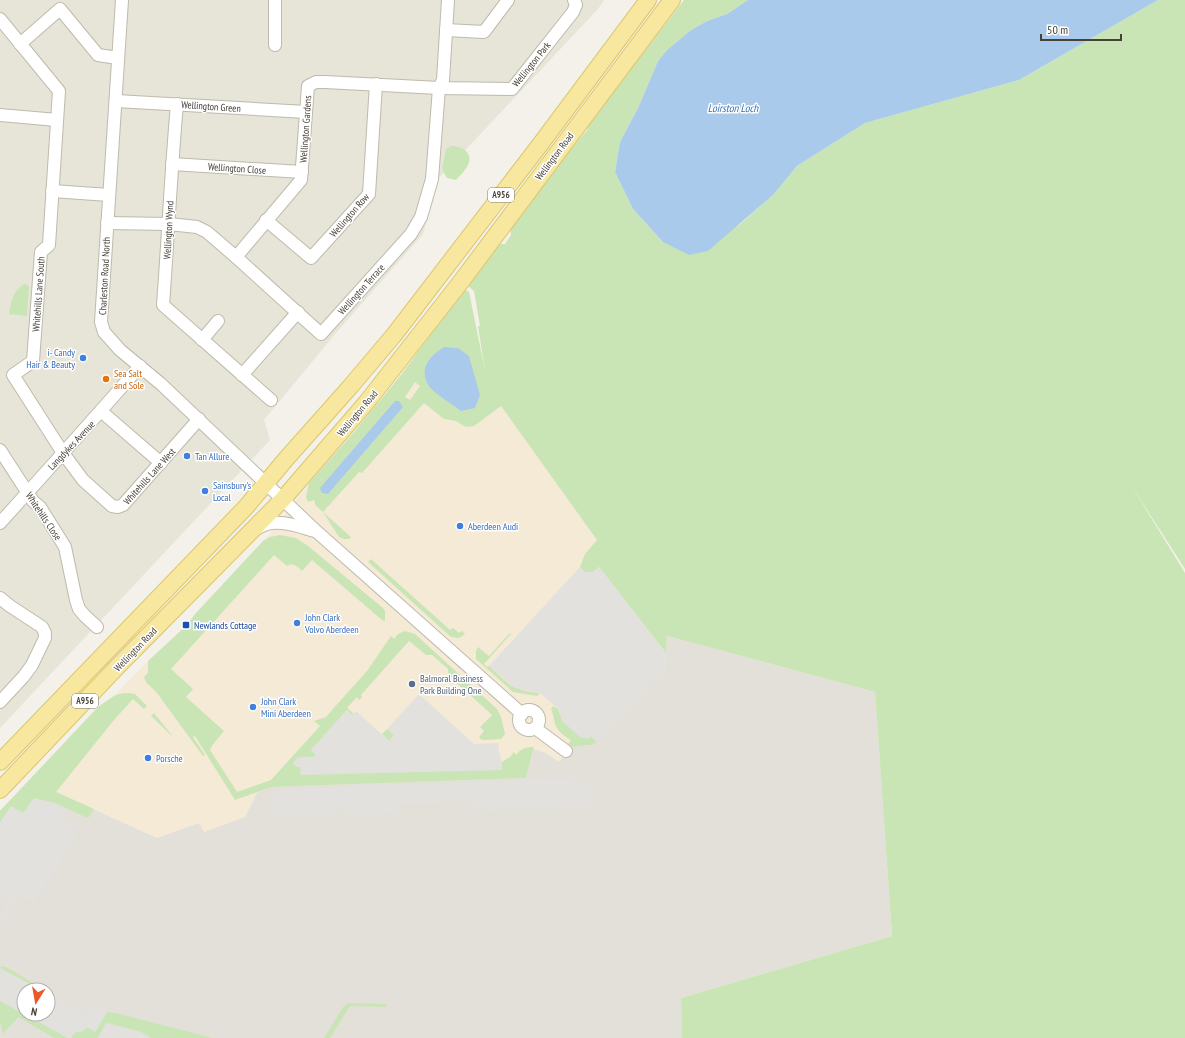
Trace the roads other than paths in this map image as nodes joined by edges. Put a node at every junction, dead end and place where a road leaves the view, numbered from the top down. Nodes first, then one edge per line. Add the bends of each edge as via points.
1 (122, 0) edge
2 (275, 0) edge
3 (448, 0) edge
4 (508, 0) edge
5 (574, 0) edge
6 (648, 0) edge
7 (672, 0) edge
8 (0, 19) edge
9 (446, 30) junction
10 (20, 44) junction
11 (275, 45) dead end
12 (118, 58) junction
13 (376, 84) junction
14 (439, 88) junction
15 (116, 101) junction
16 (177, 104) junction
17 (306, 112) junction
18 (0, 115) edge
19 (57, 120) junction
20 (172, 164) junction
21 (302, 172) junction
22 (52, 191) junction
23 (109, 195) junction
24 (266, 220) junction
25 (107, 223) junction
26 (169, 224) junction
27 (236, 257) junction
28 (298, 312) junction
29 (218, 321) dead end
30 (202, 340) junction
31 (140, 366) junction
32 (242, 375) junction
33 (271, 400) dead end
34 (102, 412) junction
35 (199, 419) junction
36 (0, 450) edge
37 (63, 453) junction
38 (161, 463) junction
39 (267, 483) junction
40 (28, 492) junction
41 (282, 499) junction
42 (0, 523) edge
43 (251, 531) junction
44 (316, 531) junction
45 (0, 598) edge
46 (97, 627) dead end
47 (0, 702) edge
48 (566, 751) dead end
49 (0, 762) edge
50 (0, 790) edge

1 - 12 street, Charleston Road North
2 - 11 street
3 - 9 street, Wellington Terrace
4 - 9 street via 484,32
5 - 14 street, Wellington Park via 576,5 573,12 512,89
6 - 39 main road, Wellington Road / A956 via 394,335
7 - 41 main road, Wellington Road / A956 via 393,370
8 - 10 street
9 - 14 street, Wellington Terrace via 444,80
10 - 12 street via 60,9 98,54
10 - 19 street, Whitehills Lane South via 59,91
12 - 15 street, Charleston Road North
13 - 14 street, Wellington Gardens
13 - 17 street, Wellington Gardens via 316,82 308,86
13 - 24 street, Wellington Row via 369,194 311,258
14 - 28 street, Wellington Terrace via 432,179 420,217 411,234 321,334
15 - 16 street, Wellington Green
15 - 23 street, Charleston Road North
16 - 17 street, Wellington Green
16 - 20 street, Wellington Wynd
17 - 21 street, Wellington Gardens
18 - 19 street
19 - 22 street, Whitehills Lane South
20 - 21 street, Wellington Close
20 - 26 street, Wellington Wynd
21 - 24 street, Wellington Gardens via 301,180
22 - 23 street
22 - 37 street, Whitehills Lane South via 48,245 41,252 33,361 14,376
23 - 25 street, Charleston Road North
24 - 27 street, Wellington Gardens
25 - 26 street, Wellington Terrace
25 - 31 street, Charleston Road North via 101,322 110,340
26 - 27 street, Wellington Terrace via 197,227 207,232
26 - 30 street, Wellington Wynd via 163,305
27 - 28 street, Wellington Terrace
28 - 32 street
29 - 30 street
30 - 32 street
31 - 34 street, Langdykes Avenue
31 - 35 street, Charleston Road North
32 - 33 street
34 - 37 street, Langdykes Avenue
34 - 38 street
35 - 38 street, Whitehills Lane West
35 - 39 street, Charleston Road North
36 - 40 street, Whitehills Close
37 - 38 street, Whitehills Lane West via 83,480 112,506 118,507 123,505
37 - 40 street, Langdykes Avenue
39 - 41 street, Charleston Road North
39 - 49 main road, Wellington Road / A956 via 206,550
40 - 42 street, Langdykes Avenue
40 - 46 street, Whitehills Close via 65,547 79,609
41 - 43 main road, Wellington Road / A956
41 - 44 street, Charleston Road North
43 - 44 street via 277,523
43 - 50 main road, Wellington Road / A956
44 - 48 street, Charleston Road North via 522,714 528,711 536,713 539,721 534,728
45 - 47 street via 42,627 45,638 32,665

